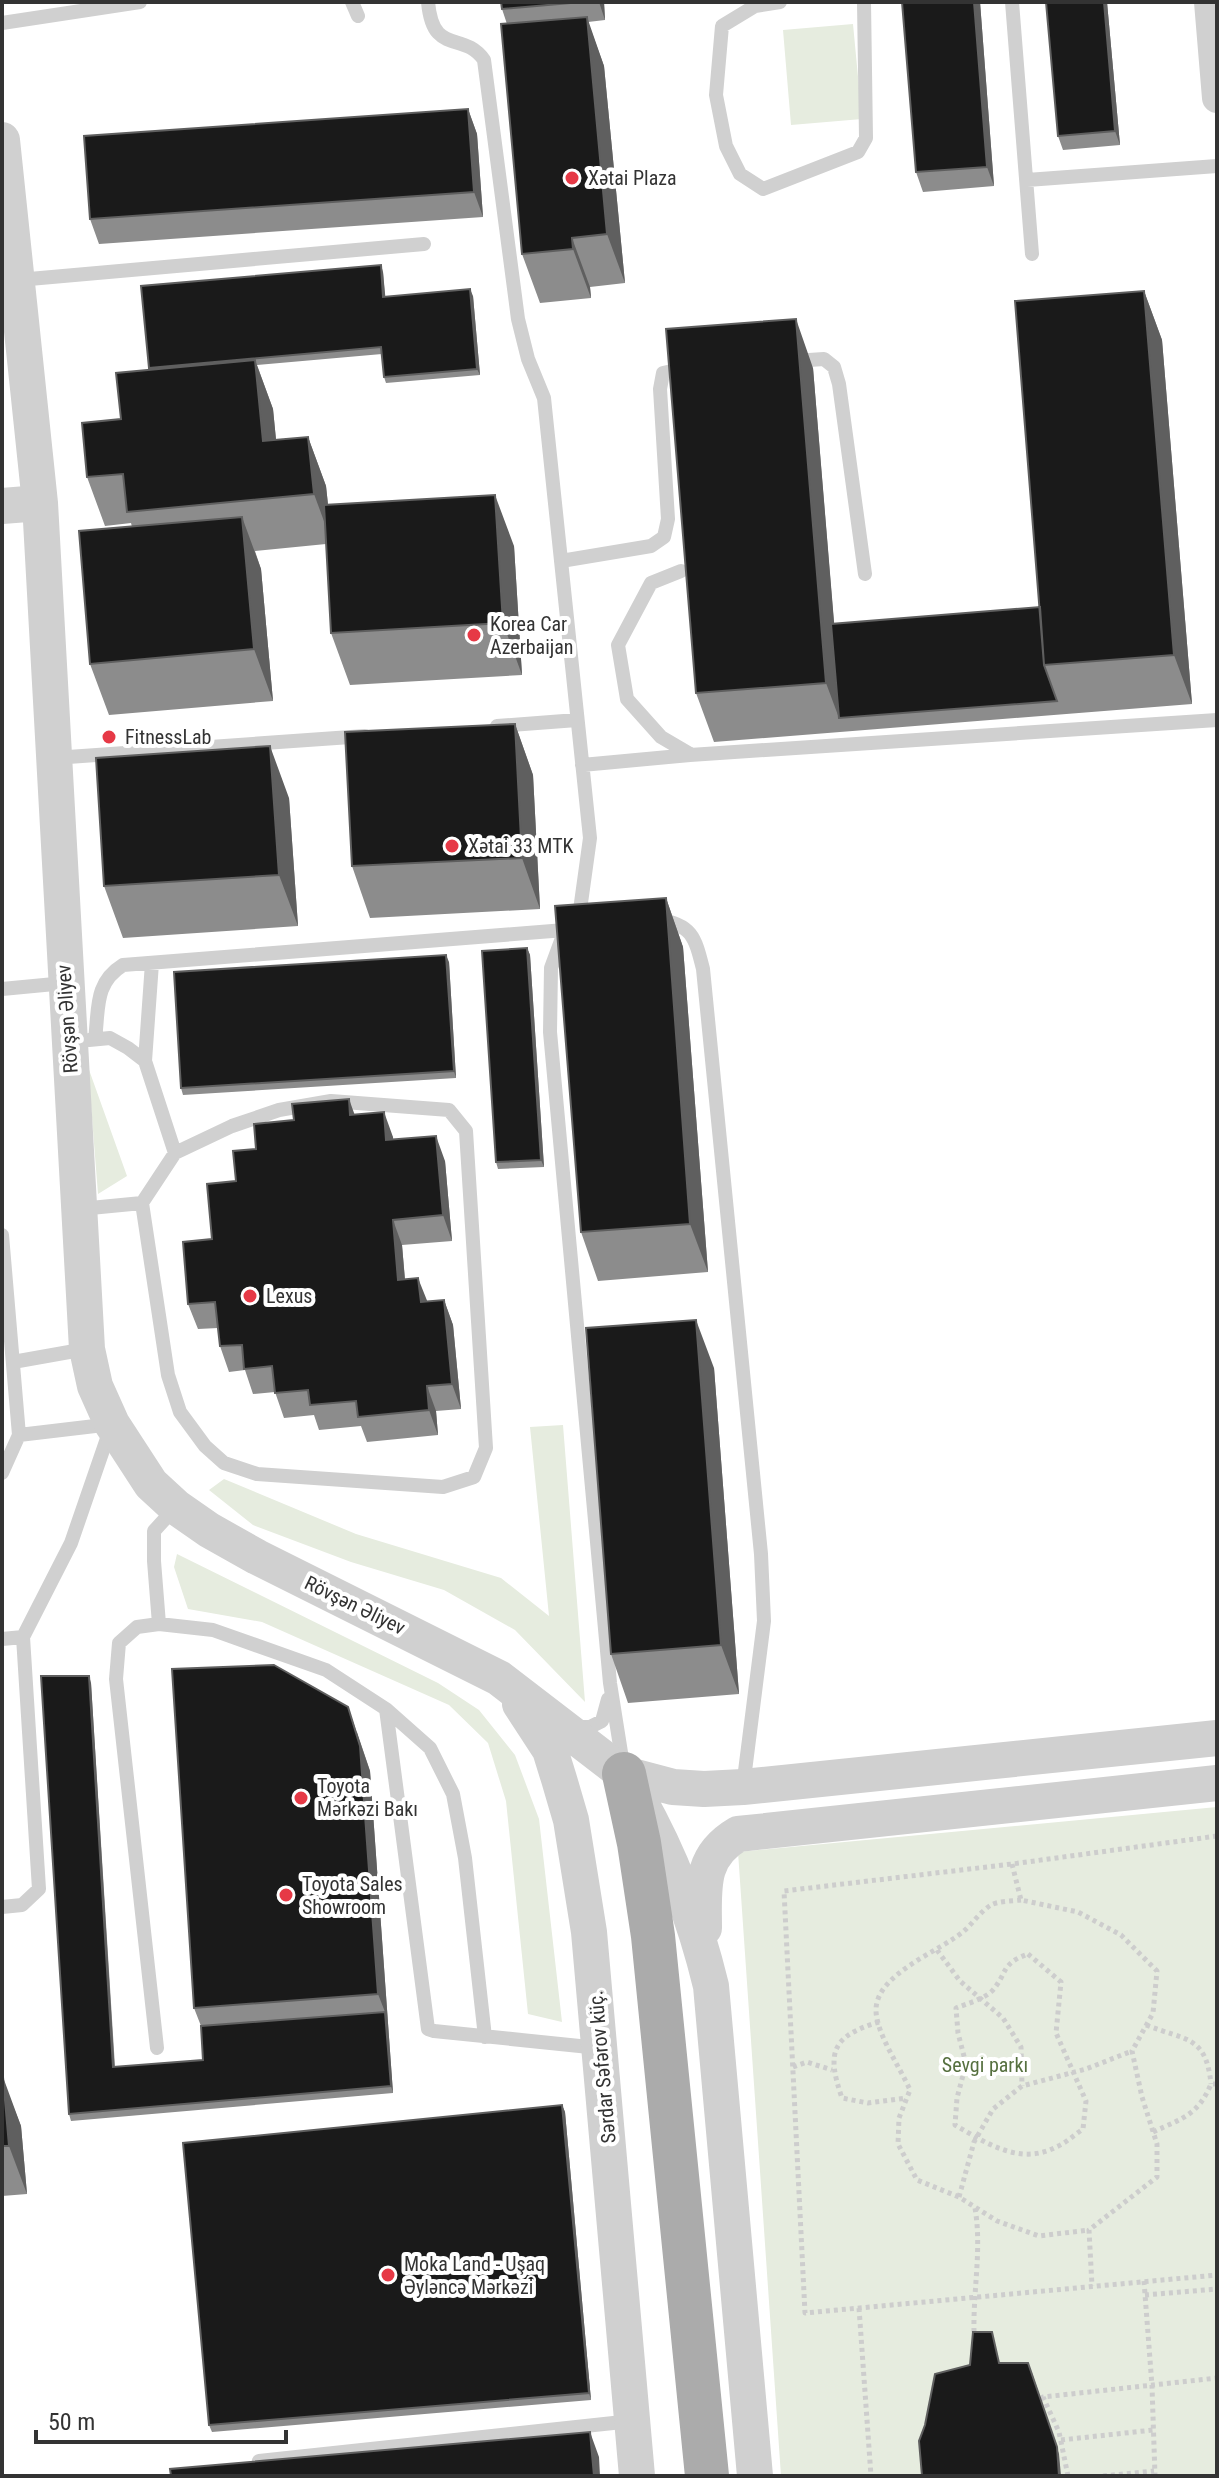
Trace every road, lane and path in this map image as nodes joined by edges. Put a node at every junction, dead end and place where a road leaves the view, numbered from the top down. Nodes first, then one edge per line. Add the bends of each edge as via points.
1 (140, 2) edge
2 (428, 2) edge
3 (780, 2) edge
4 (864, 2) edge
5 (1012, 2) edge
6 (1209, 2) edge
7 (2, 23) edge
8 (1217, 87) edge
9 (1217, 98) edge
10 (2, 140) edge
11 (1217, 166) edge
12 (1027, 180) junction
13 (424, 244) dead end
14 (1032, 254) dead end
15 (16, 280) junction
16 (779, 362) edge
17 (703, 367) edge
18 (40, 503) junction
19 (2, 506) edge
20 (561, 561) junction
21 (681, 571) edge
22 (865, 574) dead end
23 (577, 720) junction
24 (1217, 720) edge
25 (482, 727) edge
26 (387, 734) edge
27 (690, 755) junction
28 (54, 758) junction
29 (582, 765) junction
30 (580, 910) junction
31 (596, 912) edge
32 (643, 918) edge
33 (565, 930) junction
34 (152, 963) junction
35 (65, 983) junction
36 (2, 989) edge
37 (82, 1041) junction
38 (145, 1061) junction
39 (175, 1153) junction
40 (142, 1203) junction
41 (80, 1209) junction
42 (2, 1235) edge
43 (87, 1349) junction
44 (13, 1362) junction
45 (112, 1424) junction
46 (19, 1435) junction
47 (2, 1473) edge
48 (176, 1507) junction
49 (159, 1624) junction
50 (23, 1637) junction
51 (2, 1639) edge
52 (499, 1678) junction
53 (610, 1683) junction
54 (386, 1709) junction
55 (552, 1717) junction
56 (1217, 1738) edge
57 (624, 1774) junction
58 (1217, 1783) edge
59 (743, 1787) junction
60 (1217, 1836) edge
61 (1012, 1864) junction
62 (1021, 1900) junction
63 (2, 1907) edge
64 (937, 1950) junction
65 (704, 1954) junction
66 (979, 1998) junction
67 (879, 2022) junction
68 (1146, 2025) junction
69 (485, 2037) junction
70 (157, 2048) dead end
71 (600, 2048) junction
72 (1132, 2051) junction
73 (793, 2067) junction
74 (832, 2070) junction
75 (1075, 2072) junction
76 (1214, 2084) edge
77 (1022, 2086) junction
78 (907, 2098) junction
79 (1153, 2132) junction
80 (977, 2138) junction
81 (959, 2197) junction
82 (975, 2207) junction
83 (1089, 2230) junction
84 (1217, 2275) edge
85 (1144, 2281) junction
86 (1092, 2286) junction
87 (1217, 2289) edge
88 (1145, 2295) junction
89 (973, 2297) junction
90 (859, 2308) junction
91 (974, 2332) edge
92 (1217, 2378) edge
93 (1152, 2386) junction
94 (632, 2421) junction
95 (1153, 2430) junction
96 (1061, 2440) junction
97 (245, 2463) edge
98 (1154, 2474) edge
99 (637, 2476) edge
100 (707, 2476) edge
101 (755, 2476) edge
102 (871, 2476) edge
103 (1068, 2476) edge
104 (1103, 2476) edge

1 - 7 lane
2 - 20 lane via 436,32 446,41 476,49 484,60 518,319 544,398
3 - 4 lane via 755,6 722,26 716,95 726,146 740,174 763,189 858,152 866,138
5 - 12 lane
6 - 8 street
8 - 9 street
10 - 15 street, Rövşən Əliyev
11 - 12 lane
12 - 14 lane
13 - 15 lane
15 - 18 street, Rövşən Əliyev
16 - 22 lane via 824,359 834,367
17 - 20 lane via 663,373 668,519 664,537 651,546
18 - 19 street
18 - 28 street, Rövşən Əliyev
20 - 23 lane
21 - 27 lane via 651,583 618,645 627,699 661,737
23 - 25 lane
23 - 29 lane
24 - 27 lane
26 - 28 lane
27 - 29 lane
28 - 35 street, Rövşən Əliyev
29 - 30 lane via 590,838
30 - 31 lane
30 - 33 lane
32 - 59 lane via 675,922 695,937 703,969 761,1554 764,1621
33 - 34 lane
33 - 53 lane via 551,968 550,1032
34 - 37 lane via 123,965 108,974
34 - 38 lane
35 - 36 lane
35 - 37 street, Rövşən Əliyev
37 - 38 lane via 110,1038
37 - 41 street, Rövşən Əliyev
38 - 39 lane
39 - 40 lane
39 - 40 lane via 279,1110 331,1101 449,1110 466,1131 486,1448 474,1477 443,1487 257,1474 224,1463 180,1412 168,1375
40 - 41 lane
41 - 43 street, Rövşən Əliyev
42 - 44 lane
43 - 44 lane
43 - 45 street, Rövşən Əliyev via 95,1386
44 - 46 lane
45 - 46 lane
45 - 48 street, Rövşən Əliyev via 151,1484
45 - 50 lane via 71,1543
46 - 47 lane
48 - 49 lane via 154,1531
48 - 52 street, Rövşən Əliyev via 257,1557
49 - 54 lane via 213,1630 326,1670
49 - 70 lane via 137,1627 119,1643 116,1679
50 - 51 lane
50 - 63 lane via 39,1889 22,1905
52 - 55 street, Rövşən Əliyev
52 - 71 street, Sərdar Səfərov küç. via 550,1750 571,1820
53 - 55 lane via 602,1721 582,1728
53 - 57 lane
54 - 69 lane via 430,1748 453,1794
54 - 69 lane via 426,2024 434,2031
55 - 57 street, Rövşən Əliyev
56 - 59 street
57 - 59 street via 673,1787
57 - 65 street via 672,1862
57 - 100 main road via 653,1936
58 - 65 street via 738,1834 722,1843 709,1863
60 - 61 path
61 - 62 path
61 - 73 path via 784,1891
62 - 64 path via 992,1904
62 - 68 path via 1078,1912 1121,1935 1157,1971 1153,2013
64 - 66 path
64 - 67 path via 882,1989 876,2010
65 - 101 street via 715,2012
66 - 75 path via 991,1992 1013,1960 1028,1954 1061,1982 1056,2033
66 - 77 path via 1003,2018 1021,2047
66 - 80 path via 956,2008 966,2064 955,2125
67 - 74 path via 853,2030 838,2043
67 - 78 path via 910,2090
68 - 72 path
68 - 76 path via 1198,2043
69 - 71 lane
71 - 94 street, Sərdar Səfərov küç.
72 - 75 path
72 - 79 path
73 - 74 path via 807,2062
73 - 90 path via 805,2313
74 - 78 path via 842,2098 868,2103
75 - 77 path
75 - 80 path via 1086,2101 1083,2129 1056,2148 1034,2155 1004,2152
76 - 79 path via 1202,2105
77 - 80 path via 993,2109
78 - 81 path via 899,2118 898,2144 917,2180
79 - 83 path via 1157,2177
80 - 81 path
81 - 82 path
82 - 83 path via 1039,2236
82 - 89 path via 979,2232
83 - 86 path
84 - 85 path
85 - 86 path
85 - 88 path
86 - 89 path
87 - 88 path
88 - 93 path
89 - 90 path
89 - 91 path
90 - 102 path
92 - 93 path
93 - 95 path
93 - 96 path via 1043,2397
94 - 97 lane
94 - 99 street, Sərdar Səfərov küç.
95 - 96 path
95 - 98 path
96 - 103 path
98 - 104 path

